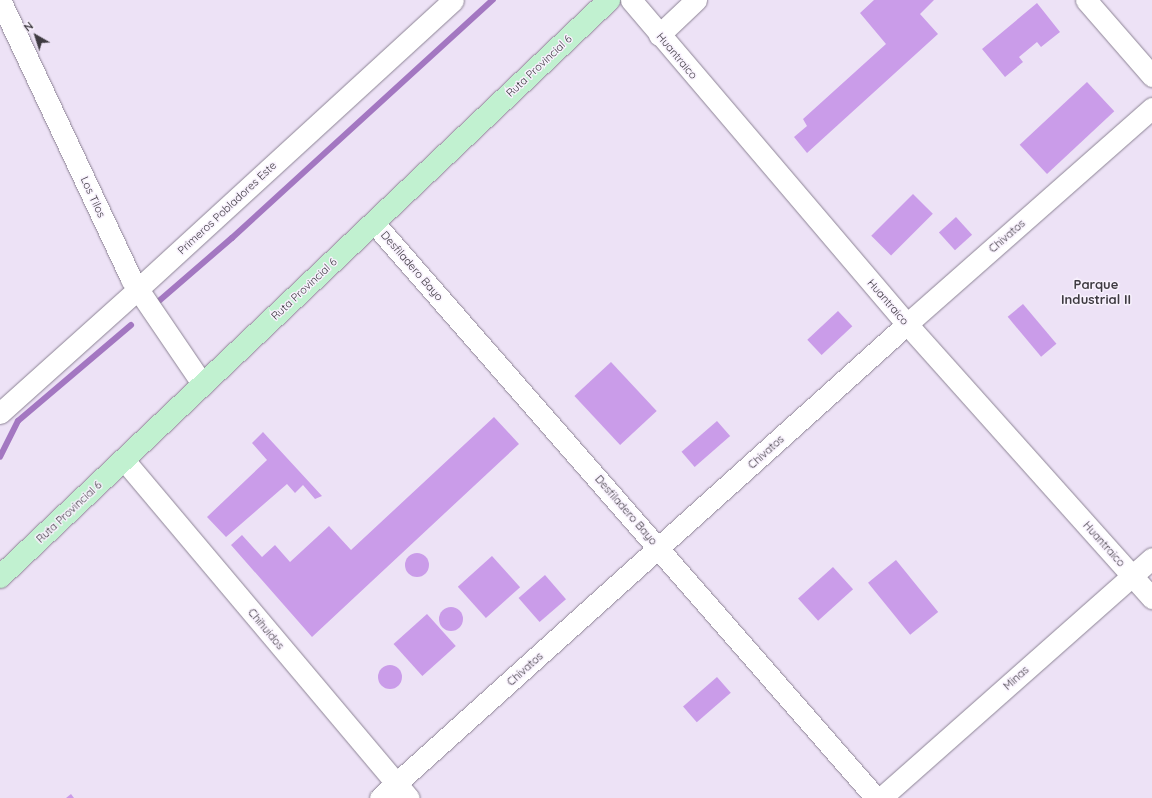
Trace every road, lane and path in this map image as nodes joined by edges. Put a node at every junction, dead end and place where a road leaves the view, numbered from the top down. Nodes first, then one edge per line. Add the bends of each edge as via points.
1 (0, 0) edge
2 (453, 0) edge
3 (609, 0) edge
4 (631, 0) edge
5 (696, 0) edge
6 (1086, 0) edge
7 (659, 34) junction
8 (1152, 76) edge
9 (1152, 108) edge
10 (374, 222) junction
11 (138, 289) junction
12 (907, 324) junction
13 (203, 385) junction
14 (0, 413) edge
15 (124, 460) junction
16 (660, 548) junction
17 (1152, 558) edge
18 (1132, 576) junction
19 (0, 577) edge
20 (1152, 598) edge
21 (403, 791) edge
22 (380, 798) edge
23 (876, 798) edge
24 (881, 798) edge

1 - 11 street, Los Tilos via 131,279
2 - 11 street, Primeros Pobladores Este
3 - 10 main road, Ruta Provincial 6
4 - 7 street, Huantraico
5 - 7 street
6 - 8 street
7 - 12 street, Huantraico
9 - 12 street, Chivatos
10 - 13 main road, Ruta Provincial 6
10 - 16 street, Desfiladero Bayo
11 - 13 street, Los Tilos
11 - 14 street, Primeros Pobladores Este
12 - 16 street, Chivatos
12 - 18 street, Huantraico
13 - 15 main road, Ruta Provincial 6
15 - 19 main road, Ruta Provincial 6
15 - 21 street, Chihuidos
16 - 21 street, Chivatos
16 - 23 street, Desfiladero Bayo
17 - 18 street, Minas
18 - 20 street, Huantraico
18 - 24 street, Minas
21 - 22 street, Chivatos

